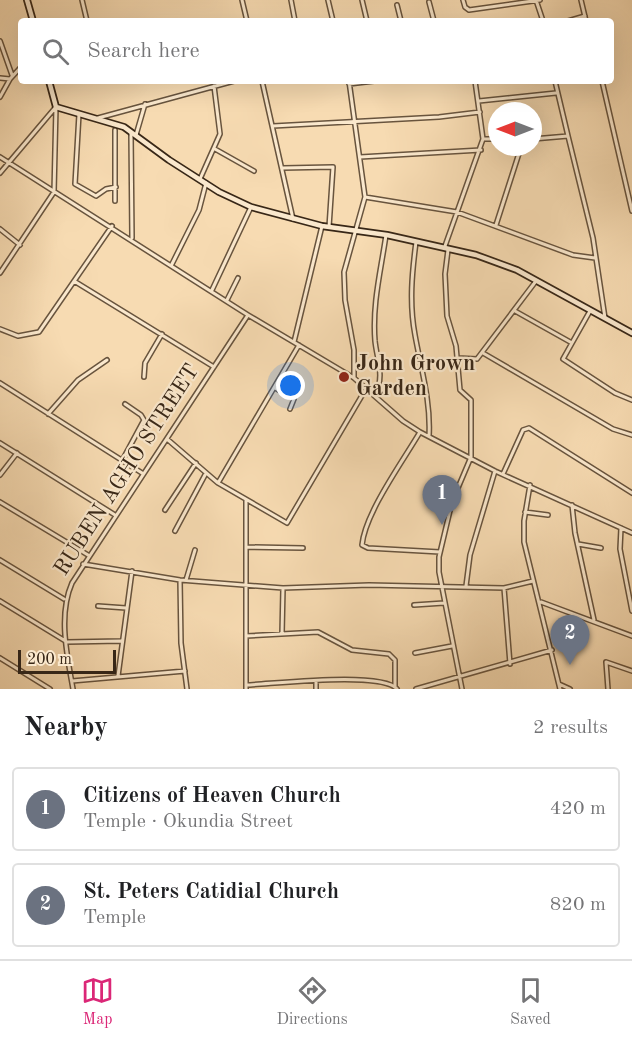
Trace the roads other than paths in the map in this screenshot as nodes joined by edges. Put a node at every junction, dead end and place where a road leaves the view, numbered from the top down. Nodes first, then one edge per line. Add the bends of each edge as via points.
1 (27, 0) edge
2 (82, 0) edge
3 (242, 0) edge
4 (291, 0) edge
5 (328, 0) edge
6 (362, 0) edge
7 (463, 0) edge
8 (538, 0) edge
9 (581, 0) edge
10 (429, 2) dead end
11 (397, 5) dead end
12 (585, 16) joint
13 (32, 18) edge
14 (86, 18) edge
15 (246, 18) edge
16 (294, 18) edge
17 (332, 18) edge
18 (366, 18) edge
19 (400, 18) edge
20 (433, 18) edge
21 (542, 18) edge
22 (578, 18) edge
23 (0, 41) edge
24 (18, 70) edge
25 (11, 77) junction
26 (0, 78) edge
27 (50, 84) edge
28 (222, 84) edge
29 (263, 84) edge
30 (349, 84) edge
31 (476, 84) edge
32 (555, 84) edge
33 (603, 84) edge
34 (214, 86) junction
35 (556, 93) junction
36 (0, 97) edge
37 (479, 101) junction
38 (145, 104) junction
39 (56, 107) junction
40 (79, 112) junction
41 (480, 112) junction
42 (98, 118) junction
43 (353, 121) junction
44 (273, 126) junction
45 (116, 130) dead end
46 (133, 133) junction
47 (568, 136) junction
48 (542, 138) edge
49 (483, 139) junction
50 (488, 139) edge
51 (215, 149) junction
52 (481, 150) junction
53 (518, 156) edge
54 (0, 157) edge
55 (360, 157) junction
56 (8, 164) junction
57 (283, 168) junction
58 (254, 171) dead end
59 (0, 173) edge
60 (200, 179) junction
61 (206, 183) junction
62 (116, 187) junction
63 (54, 192) junction
64 (365, 197) junction
65 (116, 201) dead end
66 (251, 207) junction
67 (632, 211) edge
68 (457, 212) junction
69 (293, 219) junction
70 (496, 225) junction
71 (112, 226) junction
72 (321, 226) junction
73 (329, 227) junction
74 (0, 230) edge
75 (355, 231) junction
76 (386, 235) junction
77 (132, 239) junction
78 (417, 241) junction
79 (20, 245) junction
80 (446, 247) junction
81 (595, 258) junction
82 (172, 265) junction
83 (1, 268) edge
84 (0, 273) edge
85 (238, 278) dead end
86 (537, 280) junction
87 (74, 281) junction
88 (212, 291) junction
89 (227, 300) junction
90 (515, 311) junction
91 (590, 311) junction
92 (248, 315) junction
93 (605, 319) junction
94 (0, 329) edge
95 (162, 334) junction
96 (631, 334) edge
97 (294, 342) junction
98 (572, 343) junction
99 (298, 345) junction
100 (483, 353) junction
101 (458, 358) junction
102 (107, 360) dead end
103 (214, 367) junction
104 (144, 377) dead end
105 (354, 378) junction
106 (0, 383) edge
107 (367, 387) junction
108 (274, 388) junction
109 (375, 394) junction
110 (632, 400) edge
111 (125, 404) dead end
112 (290, 409) dead end
113 (48, 414) junction
114 (420, 432) junction
115 (632, 435) edge
116 (429, 436) junction
117 (167, 439) junction
118 (0, 442) edge
119 (17, 453) junction
120 (471, 457) junction
121 (123, 459) junction
122 (196, 464) junction
123 (495, 471) junction
124 (142, 473) junction
125 (205, 474) junction
126 (503, 474) junction
127 (0, 475) edge
128 (218, 483) junction
129 (530, 485) junction
130 (632, 493) edge
131 (246, 500) junction
132 (0, 502) edge
133 (572, 505) junction
134 (165, 510) dead end
135 (525, 512) junction
136 (116, 515) junction
137 (548, 515) dead end
138 (621, 528) junction
139 (175, 531) dead end
140 (632, 533) edge
141 (578, 544) junction
142 (247, 547) junction
143 (303, 548) dead end
144 (601, 548) dead end
145 (195, 550) dead end
146 (440, 552) junction
147 (88, 555) junction
148 (0, 560) edge
149 (83, 564) junction
150 (132, 571) junction
151 (180, 580) junction
152 (186, 580) junction
153 (533, 580) junction
154 (247, 585) junction
155 (441, 586) junction
156 (466, 586) junction
157 (283, 588) junction
158 (504, 588) junction
159 (64, 599) junction
160 (0, 601) edge
161 (540, 602) junction
162 (444, 603) junction
163 (414, 605) dead end
164 (98, 606) dead end
165 (126, 608) junction
166 (632, 611) edge
167 (594, 620) junction
168 (282, 634) junction
169 (246, 636) junction
170 (632, 636) edge
171 (121, 641) junction
172 (67, 642) junction
173 (452, 646) junction
174 (552, 650) junction
175 (415, 653) dead end
176 (1, 659) edge
177 (510, 664) junction
178 (185, 671) junction
179 (632, 672) edge
180 (117, 676) junction
181 (460, 677) junction
182 (72, 681) junction
183 (316, 681) junction
184 (282, 683) junction
185 (559, 684) junction
186 (246, 687) edge
187 (396, 688) edge
188 (51, 689) edge
189 (73, 689) edge
190 (187, 689) edge
191 (282, 689) edge
192 (316, 689) edge
193 (416, 689) edge
194 (462, 689) edge
195 (560, 689) edge
196 (570, 689) edge
197 (608, 689) edge

1 - 13 street
2 - 14 street
3 - 15 street
4 - 16 street
5 - 17 street
6 - 18 street
7 - 8 street via 469,10
8 - 21 street
9 - 12 street
10 - 20 street
11 - 19 street
12 - 22 street
23 - 25 street
24 - 25 street
25 - 26 street
25 - 36 street
27 - 39 street
28 - 34 street
29 - 44 street
30 - 43 street
31 - 37 street
32 - 35 street
33 - 67 street
34 - 38 street
34 - 51 street via 221,129
35 - 37 street
35 - 47 street
37 - 41 street
38 - 42 street
38 - 46 street
39 - 40 street
39 - 56 street
39 - 63 street
40 - 42 street
40 - 62 street via 75,184 96,196
41 - 43 street
41 - 49 street
42 - 46 street
43 - 44 street
43 - 55 street
44 - 57 street
45 - 62 street
46 - 60 street
46 - 77 street
47 - 48 street
47 - 81 street
49 - 50 street
49 - 52 street
51 - 58 street
51 - 60 street
52 - 55 street
52 - 68 street
53 - 70 street
54 - 56 street
55 - 64 street
56 - 59 street
56 - 63 street
57 - 69 street
57 - 73 street via 333,167
60 - 61 street
61 - 66 street
61 - 82 street via 199,210
62 - 65 street
63 - 71 street
63 - 79 street
64 - 68 street
64 - 75 street
66 - 69 street
66 - 88 street
68 - 70 street
68 - 80 street
69 - 72 street
70 - 81 street via 573,255
71 - 77 street
71 - 87 street
72 - 73 street
72 - 97 street
73 - 75 street
74 - 79 street
75 - 76 street
75 - 105 street via 344,283
76 - 78 street
76 - 109 street via 377,278 375,340 381,381
77 - 82 street
78 - 80 street
78 - 116 street via 411,279 412,309 427,389
79 - 83 street
80 - 86 street via 506,265
80 - 101 street via 447,316
81 - 93 street
82 - 88 street
83 - 84 street
85 - 89 street
86 - 90 street
86 - 91 street
87 - 94 street via 39,332 18,336
87 - 95 street
88 - 89 street
89 - 92 street
90 - 98 street
90 - 100 street
91 - 93 street
91 - 98 street
92 - 97 street
92 - 103 street, RUBEN AGHO STREET
93 - 96 street
95 - 103 street
95 - 104 street via 146,363
97 - 99 street
98 - 110 street via 563,359
99 - 105 street
99 - 108 street
100 - 101 street via 474,360
100 - 115 street via 613,429
101 - 120 street via 460,390 471,400
102 - 113 street via 78,380
103 - 117 street, RUBEN AGHO STREET
105 - 107 street
106 - 113 street
107 - 109 street
107 - 131 street via 289,522
108 - 112 street via 294,399
108 - 128 street
109 - 114 street
111 - 121 street via 144,420
113 - 121 street
114 - 116 street
114 - 146 street via 369,523 362,545
116 - 120 street
117 - 122 street
117 - 124 street, RUBEN AGHO STREET
118 - 119 street
119 - 127 street
119 - 136 street
120 - 123 street
120 - 146 street via 452,502
121 - 124 street
122 - 125 street
122 - 134 street
123 - 126 street
123 - 156 street via 470,555
124 - 136 street, RUBEN AGHO STREET
125 - 128 street
125 - 139 street
126 - 129 street
126 - 130 street via 523,430 529,428
128 - 131 street
129 - 133 street
129 - 135 street
131 - 142 street
132 - 147 street
133 - 138 street
133 - 141 street
135 - 137 street
135 - 153 street via 524,542
136 - 147 street, RUBEN AGHO STREET
138 - 140 street
138 - 166 street via 620,549
141 - 144 street
141 - 167 street
142 - 143 street
142 - 154 street
145 - 152 street
146 - 155 street
147 - 149 street, RUBEN AGHO STREET
148 - 159 street
149 - 150 street
149 - 159 street, RUBEN AGHO STREET
150 - 151 street
150 - 165 street
151 - 152 street
151 - 178 street
152 - 154 street
153 - 158 street
153 - 161 street
154 - 157 street
154 - 169 street
155 - 156 street
155 - 157 street
155 - 162 street
156 - 158 street
157 - 168 street
158 - 177 street
159 - 172 street, RUBEN AGHO STREET
160 - 172 street
161 - 167 street
161 - 174 street
162 - 163 street
162 - 173 street
164 - 165 street
165 - 171 street
167 - 170 street
168 - 169 street
168 - 187 street via 318,632 352,650 389,654 395,660
169 - 186 street
171 - 172 street
171 - 180 street
172 - 182 street, RUBEN AGHO STREET
173 - 175 street
173 - 181 street
174 - 177 street
174 - 185 street
176 - 188 street
177 - 181 street
178 - 180 street
178 - 190 street
179 - 197 street via 606,662
180 - 182 street
181 - 193 street
181 - 194 street
182 - 189 street, RUBEN AGHO STREET
183 - 184 street
183 - 187 street via 384,681
183 - 192 street
184 - 186 street
184 - 191 street
185 - 195 street
185 - 196 street

